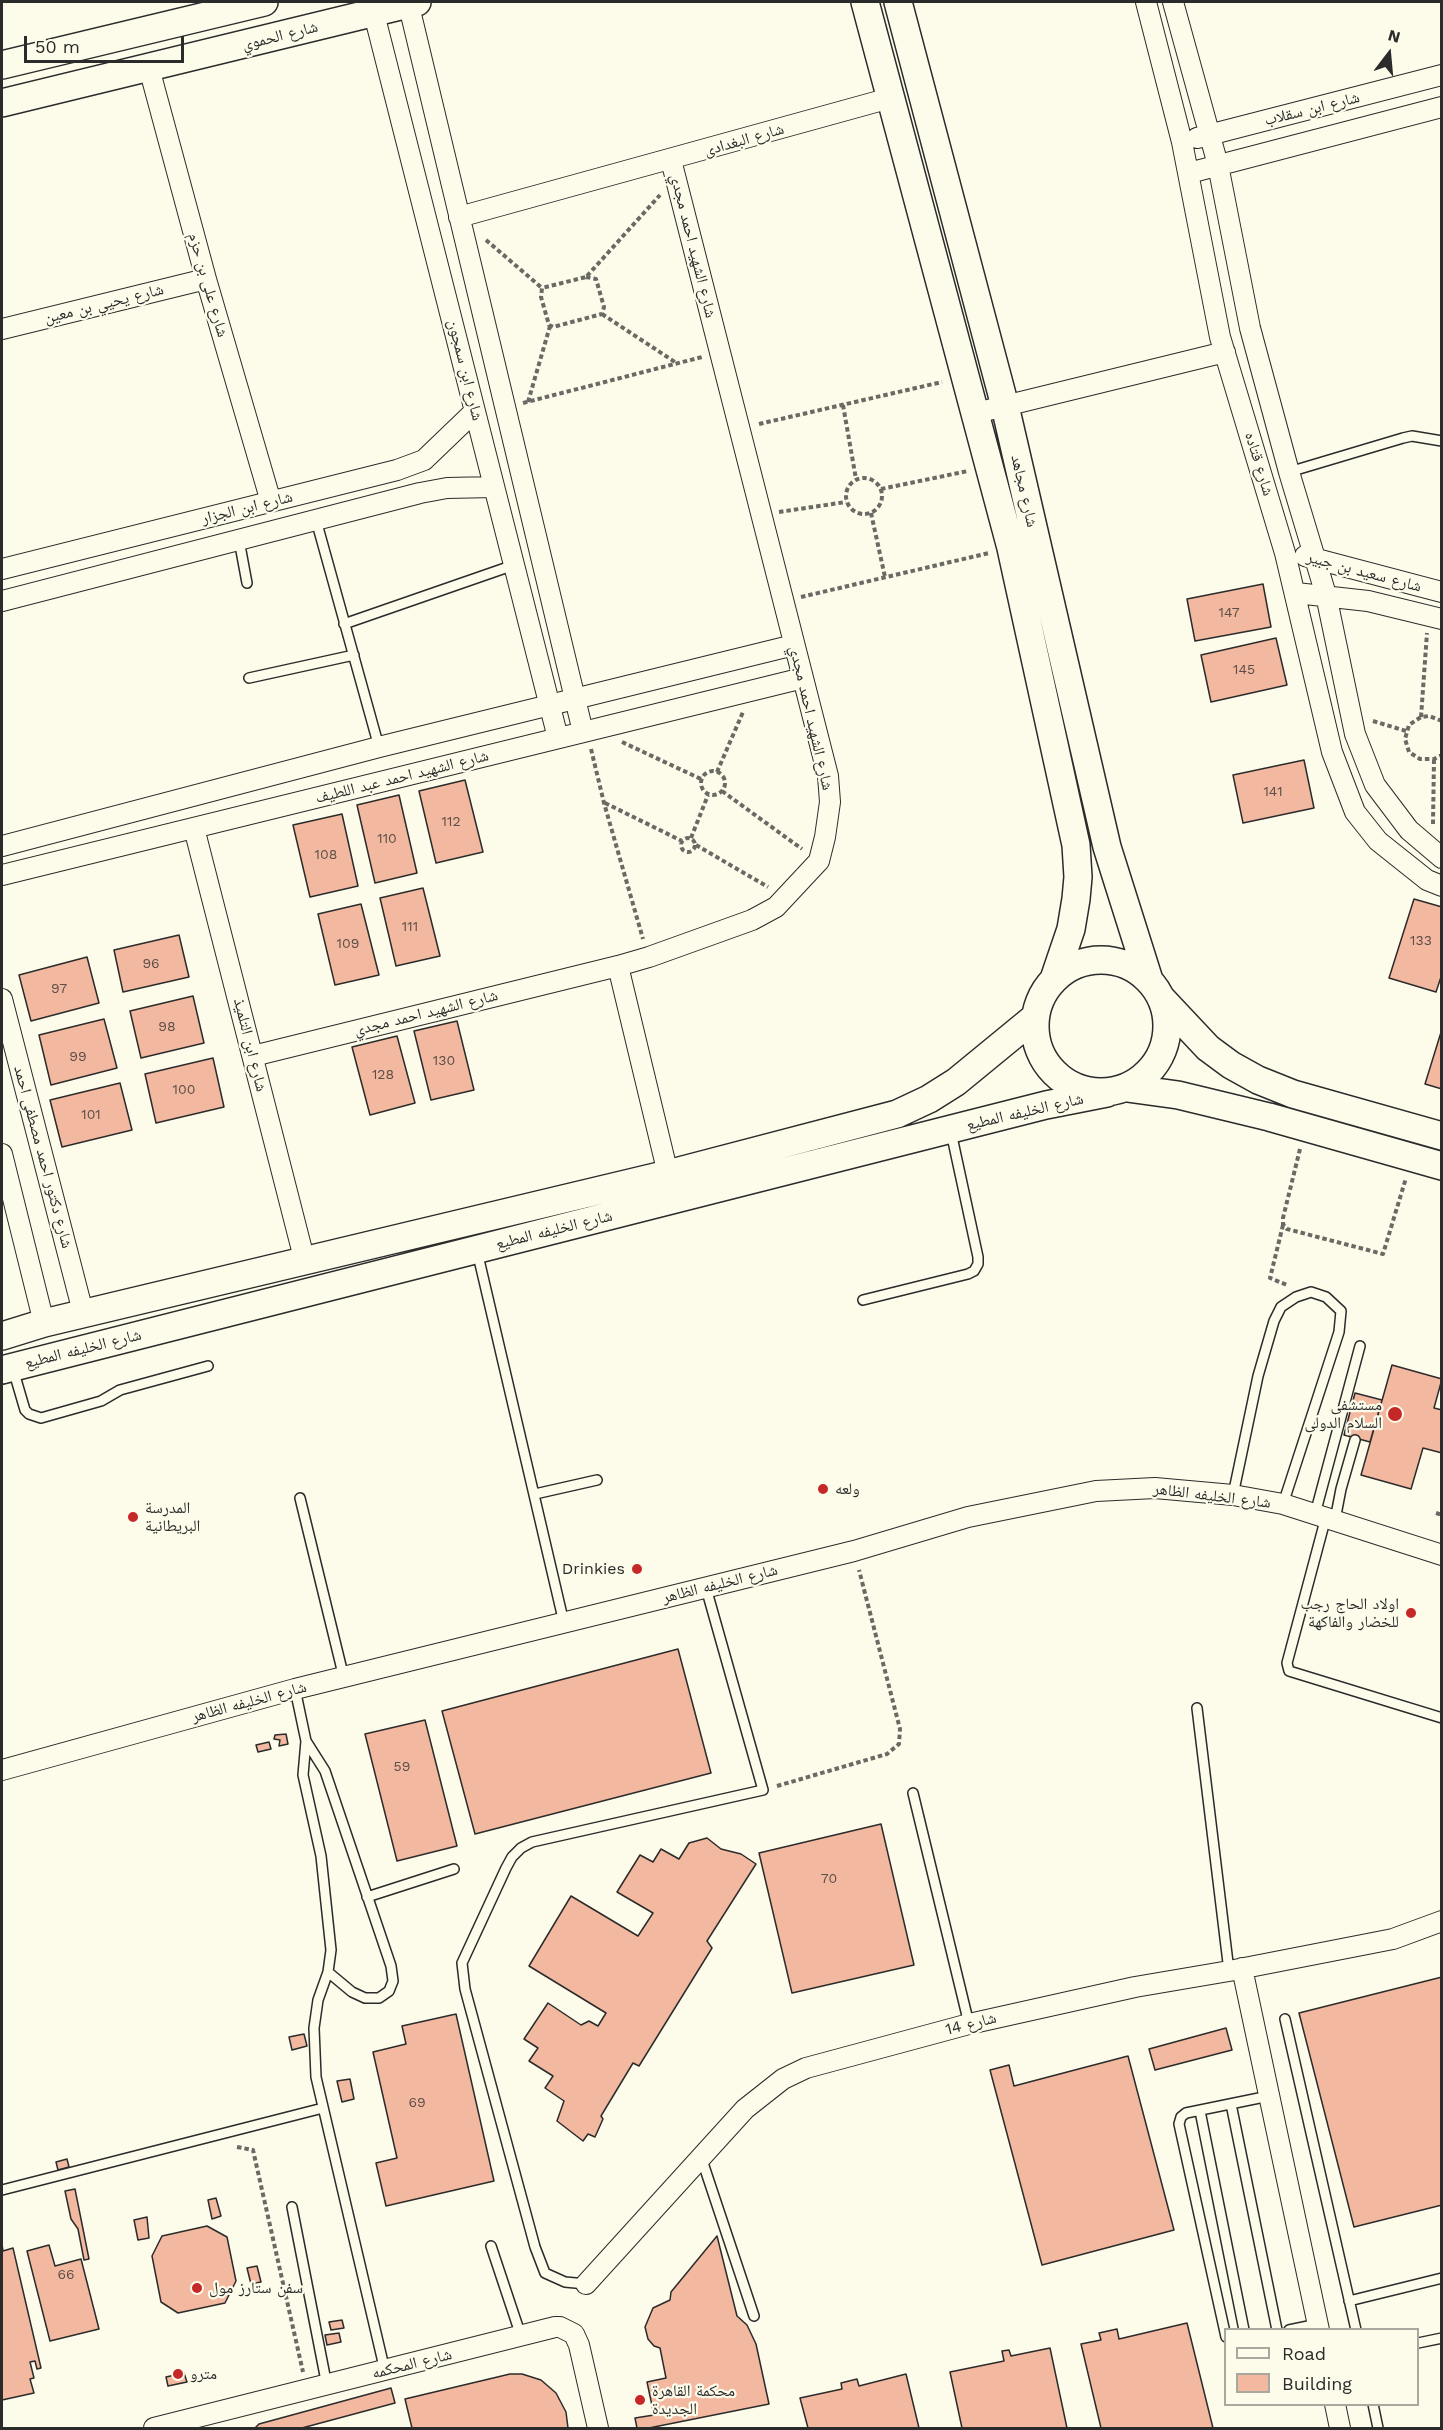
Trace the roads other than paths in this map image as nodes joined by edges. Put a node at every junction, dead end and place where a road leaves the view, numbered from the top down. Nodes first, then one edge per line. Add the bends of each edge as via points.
1 (264, 2) edge
2 (411, 2) edge
3 (865, 2) edge
4 (898, 2) edge
5 (1146, 2) edge
6 (1173, 2) edge
7 (373, 8) edge
8 (2, 65) edge
9 (149, 68) junction
10 (1442, 75) edge
11 (890, 98) junction
12 (2, 103) edge
13 (1442, 107) edge
14 (1209, 135) junction
15 (1182, 142) junction
16 (1218, 165) junction
17 (674, 169) junction
18 (1189, 173) junction
19 (459, 217) junction
20 (206, 279) junction
21 (1250, 328) junction
22 (2, 329) edge
23 (1225, 351) junction
24 (1258, 359) junction
25 (1005, 406) junction
26 (475, 411) junction
27 (976, 414) junction
28 (1442, 441) edge
29 (1289, 472) junction
30 (494, 487) junction
31 (271, 502) junction
32 (316, 520) junction
33 (239, 540) junction
34 (1285, 553) junction
35 (1315, 557) junction
36 (514, 565) junction
37 (2, 569) edge
38 (248, 583) dead end
39 (1442, 592) edge
40 (1296, 593) junction
41 (1326, 595) junction
42 (2, 601) edge
43 (1435, 617) edge
44 (344, 624) junction
45 (794, 645) junction
46 (354, 655) junction
47 (249, 678) dead end
48 (803, 678) junction
49 (574, 698) junction
50 (549, 704) junction
51 (588, 731) junction
52 (558, 738) junction
53 (379, 747) junction
54 (194, 828) junction
55 (2, 846) edge
56 (1437, 855) edge
57 (2, 875) edge
58 (1442, 886) edge
59 (618, 966) junction
60 (1054, 979) junction
61 (1155, 989) junction
62 (2, 999) edge
63 (1034, 1018) junction
64 (253, 1056) junction
65 (1117, 1090) junction
66 (951, 1130) junction
67 (1442, 1136) edge
68 (802, 1140) junction
69 (2, 1154) edge
70 (1442, 1166) edge
71 (809, 1167) junction
72 (668, 1174) junction
73 (477, 1248) junction
74 (305, 1262) junction
75 (863, 1300) dead end
76 (84, 1316) junction
77 (44, 1323) junction
78 (2, 1336) edge
79 (1360, 1346) dead end
80 (208, 1366) dead end
81 (7, 1368) edge
82 (1355, 1440) dead end
83 (597, 1480) dead end
84 (535, 1494) junction
85 (1233, 1495) junction
86 (300, 1498) dead end
87 (1283, 1504) junction
88 (1326, 1517) junction
89 (1442, 1555) edge
90 (706, 1588) junction
91 (564, 1623) junction
92 (344, 1678) junction
93 (295, 1689) junction
94 (1197, 1708) dead end
95 (1442, 1718) edge
96 (306, 1741) junction
97 (2, 1770) edge
98 (913, 1793) dead end
99 (454, 1869) dead end
100 (367, 1897) junction
101 (1442, 1921) edge
102 (1235, 1970) junction
103 (328, 1972) junction
104 (1286, 2019) dead end
105 (969, 2024) junction
106 (1269, 2096) junction
107 (1231, 2104) junction
108 (323, 2108) junction
109 (1200, 2110) junction
110 (701, 2157) junction
111 (2, 2190) edge
112 (292, 2206) dead end
113 (491, 2246) dead end
114 (1442, 2278) edge
115 (586, 2284) joint
116 (1349, 2301) junction
117 (754, 2316) dead end
118 (1318, 2327) edge
119 (1224, 2328) edge
120 (1244, 2328) edge
121 (1277, 2328) edge
122 (1356, 2328) edge
123 (521, 2336) junction
124 (1442, 2338) edge
125 (1419, 2343) edge
126 (385, 2371) junction
127 (317, 2388) junction
128 (1335, 2406) edge
129 (1373, 2406) edge
130 (209, 2422) edge
131 (154, 2428) edge
132 (598, 2428) edge
133 (1340, 2428) edge
134 (1378, 2428) edge

1 - 8 street
2 - 7 street, شارع الحموي
2 - 19 street, شارع ابن سمجون
3 - 11 street, شارع مجاهد
4 - 25 street, شارع مجاهد
5 - 15 street, شارع قتاده
6 - 14 street, شارع قتاده
7 - 9 street, شارع الحموي
7 - 26 street, شارع ابن سمجون
9 - 12 street, شارع الحموي
9 - 20 street, شارع على بن حزم
10 - 14 street, شارع ابن سقلاب
11 - 17 street, شارع البغدادى
11 - 27 street, شارع مجاهد
13 - 16 street, شارع ابن سقلاب
14 - 15 street, شارع ابن سقلاب
14 - 16 street, شارع قتاده
15 - 18 street, شارع قتاده
16 - 18 street, شارع ابن سقلاب
16 - 21 street, شارع قتاده
17 - 19 street, شارع البغدادى
17 - 45 street, شارع الشهيد احمد مجدي
18 - 23 street, شارع قتاده
19 - 49 street, شارع ابن سمجون
20 - 22 street, شارع يحيي بن معين
20 - 31 street, شارع على بن حزم
21 - 23 street
21 - 24 street, شارع قتاده
23 - 24 street
23 - 25 street
23 - 34 street, شارع قتاده
24 - 29 street, شارع قتاده
25 - 27 street
25 - 61 street, شارع مجاهد via 1107,847
26 - 30 street, شارع ابن سمجون
26 - 31 street, شارع ابن الجزار via 423,460
27 - 60 street, شارع مجاهد via 1011,548 1076,845 1076,899
28 - 29 lane via 1403,438
29 - 35 street, شارع قتاده
30 - 32 street, شارع ابن الجزار via 420,493
30 - 36 street, شارع ابن سمجون
31 - 37 street, شارع ابن الجزار
32 - 33 street, شارع ابن الجزار
32 - 44 lane
33 - 38 lane
33 - 42 street, شارع ابن الجزار
34 - 35 street, شارع سعيد بن جبير
34 - 40 street, شارع قتاده
35 - 39 street, شارع سعيد بن جبير
35 - 41 street, شارع قتاده
36 - 44 lane
36 - 50 street, شارع ابن سمجون
40 - 41 street, شارع سعيد بن جبير
40 - 58 street, شارع قتاده via 1332,752 1355,812 1378,841 1427,880
41 - 43 street, شارع سعيد بن جبير
41 - 56 street, شارع قتاده via 1363,759 1375,785 1409,830
44 - 46 lane
45 - 48 street, شارع الشهيد احمد مجدي
45 - 49 street, شارع الشهيد احمد عبد اللطيف
46 - 47 lane
46 - 53 lane
48 - 51 street, شارع الشهيد احمد عبد اللطيف
48 - 59 street, شارع الشهيد احمد مجدي via 828,776 830,802 819,861 776,908
49 - 50 street, شارع الشهيد احمد عبد اللطيف
49 - 51 street, شارع ابن سمجون
50 - 52 street, شارع ابن سمجون
50 - 53 street, شارع الشهيد احمد عبد اللطيف
51 - 52 street, شارع الشهيد احمد عبد اللطيف
52 - 54 street, شارع الشهيد احمد عبد اللطيف
53 - 55 street, شارع الشهيد احمد عبد اللطيف
54 - 57 street, شارع الشهيد احمد عبد اللطيف
54 - 64 street, شارع ابن التلميذ
59 - 64 street, شارع الشهيد احمد مجدي
59 - 72 street
60 - 61 street via 1071,967 1091,961 1112,961 1132,968
60 - 63 street
61 - 65 street via 1167,1018 1167,1039 1159,1060 1145,1076
61 - 67 street via 1208,1048 1258,1080 1293,1094
62 - 76 street, شارع دكتور احمد مصطفى احمد
63 - 65 street via 1036,1042 1045,1063 1061,1080 1083,1091
63 - 68 street, شارع الخليفه المطيع via 956,1082 929,1099 897,1114
64 - 74 street, شارع ابن التلميذ
65 - 66 street, شارع الخليفه المطيع
65 - 70 street, شارع الخليفه المطيع via 1178,1095
66 - 71 street, شارع الخليفه المطيع
66 - 75 lane via 978,1264 968,1274
68 - 71 street
68 - 72 street, شارع الخليفه المطيع
69 - 77 street
71 - 73 street, شارع الخليفه المطيع
72 - 74 street, شارع الخليفه المطيع
73 - 81 street, شارع الخليفه المطيع
73 - 84 lane
74 - 76 street, شارع الخليفه المطيع
76 - 77 street, شارع الخليفه المطيع
77 - 78 street, شارع الخليفه المطيع
79 - 88 lane
80 - 81 lane via 120,1390 102,1401 40,1418 25,1410
82 - 88 lane via 1341,1489
83 - 84 lane
84 - 91 lane
85 - 87 street, شارع الخليفه الظاهر
85 - 87 lane via 1274,1321 1281,1307 1311,1292 1326,1297 1341,1311 1338,1332
85 - 90 street, شارع الخليفه الظاهر via 1155,1488 1096,1491 968,1517
86 - 92 lane
87 - 88 street, شارع الخليفه الظاهر
88 - 89 street, شارع الخليفه الظاهر
88 - 95 lane via 1287,1663 1289,1671
90 - 91 street, شارع الخليفه الظاهر
90 - 115 lane via 763,1790 532,1842 520,1848 465,1953 465,1989 535,2247 546,2273 565,2282
91 - 92 street, شارع الخليفه الظاهر
92 - 93 street, شارع الخليفه الظاهر
93 - 96 lane
93 - 97 street, شارع الخليفه الظاهر
94 - 102 lane
96 - 100 lane via 325,1771
96 - 103 lane via 303,1775 321,1856 331,1950
98 - 105 lane
99 - 100 lane
100 - 103 lane via 391,1966 393,1981 389,1991 379,1998 365,1998
101 - 102 street, شارع 14 via 1393,1939
102 - 105 street, شارع 14 via 1135,1987
102 - 106 street
103 - 108 lane via 314,2028 316,2077
104 - 116 lane
105 - 110 street, شارع 14 via 791,2075 745,2109
106 - 107 lane
106 - 118 street
107 - 109 lane
107 - 121 lane
108 - 111 lane
108 - 126 lane
109 - 119 lane via 1186,2113 1179,2124
109 - 120 lane
110 - 115 street, شارع 14
110 - 117 lane
112 - 127 lane
113 - 123 lane
114 - 116 lane
116 - 122 lane
123 - 126 street, شارع المحكمه
123 - 132 street, شارع المحكمه via 555,2327 573,2334 579,2344
124 - 125 lane
126 - 127 street, شارع المحكمه
127 - 130 street, شارع المحكمه
128 - 133 street
129 - 134 lane
130 - 131 street, شارع المحكمه

